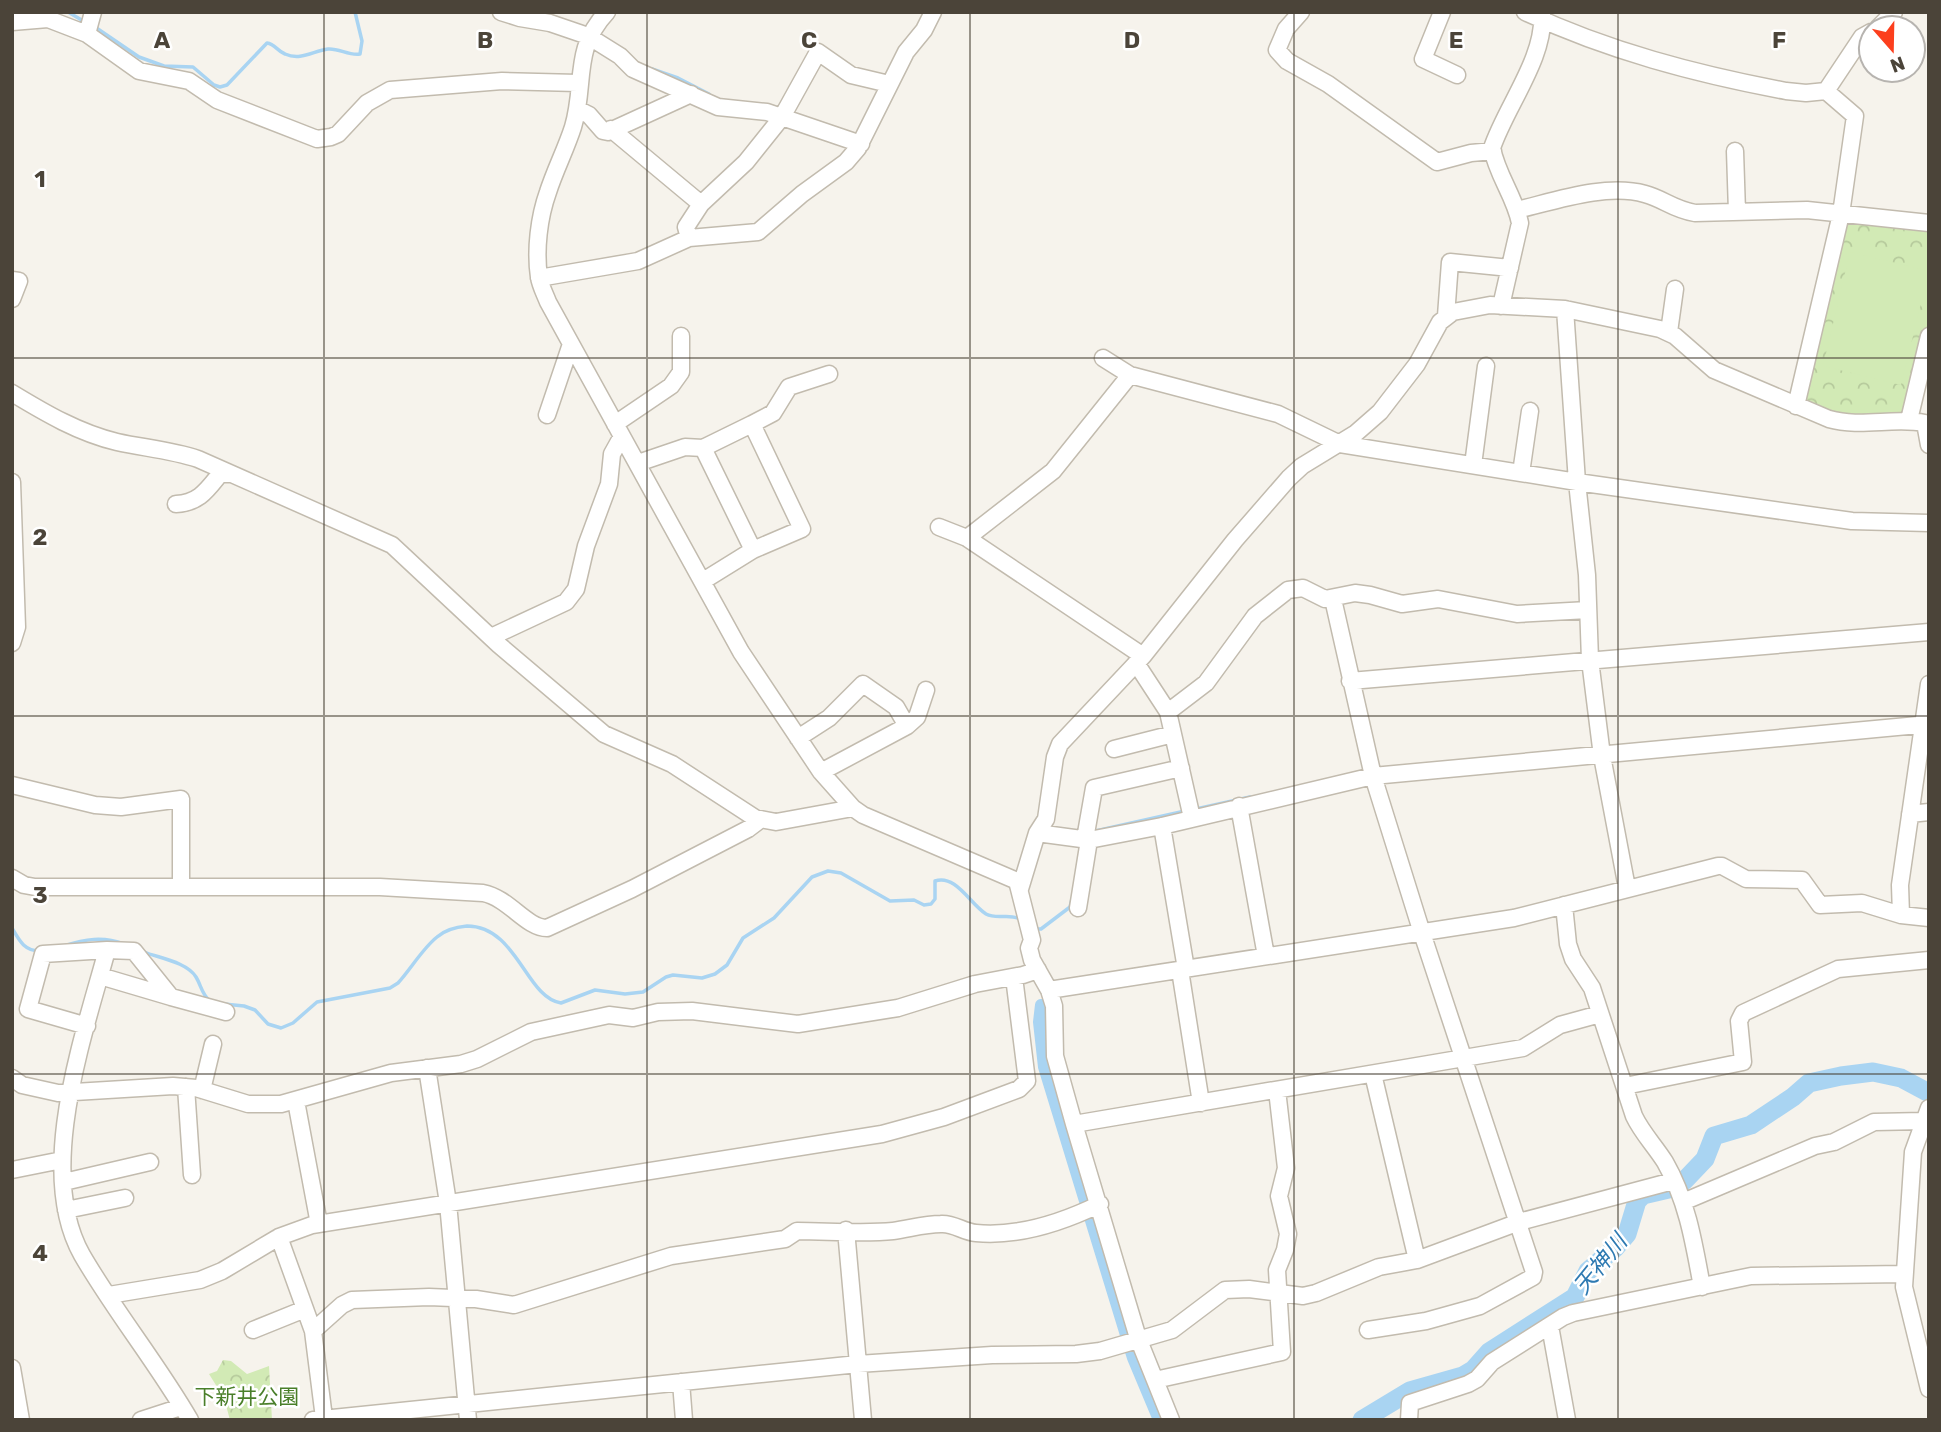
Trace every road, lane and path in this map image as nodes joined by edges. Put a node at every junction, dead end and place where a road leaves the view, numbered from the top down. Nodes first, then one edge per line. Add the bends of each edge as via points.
1 (93, 12) edge
2 (501, 12) edge
3 (607, 12) edge
4 (1301, 12) edge
5 (1442, 12) edge
6 (1525, 12) edge
7 (931, 13) edge
8 (1542, 16) edge
9 (12, 22) edge
10 (87, 34) junction
11 (588, 36) junction
12 (1857, 44) edge
13 (1457, 75) dead end
14 (578, 83) junction
15 (889, 84) junction
16 (1826, 91) junction
17 (691, 94) junction
18 (577, 109) junction
19 (782, 117) junction
20 (611, 129) junction
21 (861, 144) junction
22 (1493, 151) junction
23 (1735, 151) dead end
24 (701, 204) junction
25 (1517, 210) junction
26 (1737, 212) junction
27 (1841, 214) junction
28 (1929, 223) edge
29 (689, 238) junction
30 (1510, 268) junction
31 (539, 278) junction
32 (12, 280) edge
33 (1675, 289) dead end
34 (12, 299) edge
35 (1501, 306) junction
36 (1565, 309) junction
37 (1446, 316) junction
38 (1669, 332) junction
39 (681, 335) dead end
40 (1929, 336) edge
41 (571, 344) junction
42 (1103, 358) dead end
43 (1486, 366) dead end
44 (829, 374) dead end
45 (1130, 374) junction
46 (12, 393) edge
47 (1796, 406) junction
48 (1530, 411) dead end
49 (547, 415) dead end
50 (1909, 420) junction
51 (752, 424) junction
52 (618, 430) junction
53 (1340, 444) junction
54 (1929, 445) edge
55 (703, 448) junction
56 (638, 463) junction
57 (1473, 465) junction
58 (1521, 473) junction
59 (230, 474) junction
60 (12, 482) edge
61 (1577, 482) junction
62 (176, 504) dead end
63 (1929, 523) edge
64 (939, 527) dead end
65 (967, 538) junction
66 (753, 550) junction
67 (703, 581) junction
68 (1333, 599) junction
69 (1588, 610) junction
70 (1929, 632) edge
71 (491, 636) junction
72 (12, 643) edge
73 (1139, 660) junction
74 (1590, 660) junction
75 (1350, 681) junction
76 (1929, 684) edge
77 (926, 690) dead end
78 (1168, 712) junction
79 (1926, 724) edge
80 (907, 726) junction
81 (1173, 734) junction
82 (798, 738) junction
83 (1114, 749) dead end
84 (1602, 756) junction
85 (1181, 768) junction
86 (821, 772) junction
87 (1373, 776) junction
88 (12, 785) edge
89 (1238, 807) junction
90 (853, 808) junction
91 (1929, 812) edge
92 (1910, 814) junction
93 (1192, 818) junction
94 (760, 820) junction
95 (1162, 826) junction
96 (1037, 833) junction
97 (1087, 840) junction
98 (12, 878) edge
99 (181, 886) junction
100 (1627, 888) junction
101 (1020, 889) junction
102 (1564, 905) junction
103 (1078, 908) dead end
104 (1901, 915) junction
105 (1929, 918) edge
106 (1422, 933) junction
107 (107, 950) junction
108 (1266, 956) junction
109 (1929, 960) edge
110 (1038, 970) junction
111 (1183, 970) junction
112 (100, 976) junction
113 (1014, 977) junction
114 (1049, 990) junction
115 (171, 998) junction
116 (226, 1012) dead end
117 (1600, 1014) junction
118 (87, 1026) junction
119 (213, 1044) dead end
120 (1464, 1058) junction
121 (426, 1068) junction
122 (1373, 1074) junction
123 (12, 1078) edge
124 (1625, 1086) junction
125 (194, 1089) junction
126 (1277, 1090) junction
127 (70, 1092) junction
128 (296, 1101) junction
129 (1201, 1103) junction
130 (1926, 1114) edge
131 (1074, 1124) junction
132 (62, 1160) junction
133 (150, 1162) dead end
134 (1920, 1166) edge
135 (12, 1170) edge
136 (192, 1175) dead end
137 (1673, 1181) junction
138 (64, 1182) junction
139 (125, 1198) dead end
140 (1683, 1202) junction
141 (447, 1203) junction
142 (1100, 1205) junction
143 (66, 1210) junction
144 (1519, 1222) junction
145 (319, 1224) junction
146 (846, 1230) junction
147 (279, 1237) junction
148 (1417, 1260) junction
149 (1904, 1274) junction
150 (1702, 1287) junction
151 (1279, 1292) junction
152 (108, 1295) junction
153 (458, 1299) junction
154 (305, 1309) junction
155 (1550, 1326) junction
156 (253, 1330) dead end
157 (1368, 1330) dead end
158 (313, 1331) junction
159 (1138, 1338) junction
160 (858, 1364) junction
161 (12, 1368) edge
162 (1155, 1380) junction
163 (681, 1382) junction
164 (1928, 1386) edge
165 (467, 1412) edge
166 (186, 1413) edge
167 (358, 1418) edge
168 (318, 1419) edge
169 (21, 1420) edge
170 (141, 1420) edge
171 (684, 1420) edge
172 (863, 1420) edge
173 (1171, 1420) edge
174 (1409, 1420) edge
175 (1567, 1420) edge

1 - 10 street
2 - 11 street
3 - 11 street
4 - 22 street via 1286,29 1277,50 1287,61 1328,84 1437,162
5 - 13 street via 1423,59
6 - 8 street
7 - 15 street
8 - 16 street via 1646,59 1786,91
8 - 22 street via 1535,55
9 - 10 street via 48,19
10 - 14 street via 139,71 189,82 217,100 317,139 338,134 367,103 390,90 502,81
11 - 14 street
11 - 17 street via 633,69
12 - 16 street
14 - 18 street
15 - 19 street via 851,75 818,52
15 - 21 street
16 - 27 street via 1855,116
17 - 19 street via 718,107
17 - 20 street
18 - 20 street via 603,131
18 - 31 street via 547,194 538,243
19 - 21 street
19 - 24 street via 746,162
20 - 24 street
21 - 29 street via 846,162 758,232
22 - 25 street
23 - 26 street
24 - 29 street via 686,227
25 - 26 street via 1585,193 1628,191 1646,194 1677,210
25 - 30 street via 1520,230
26 - 27 street
27 - 28 street
27 - 47 street
29 - 31 street via 638,261
30 - 35 street
30 - 37 street via 1450,262
31 - 41 street
32 - 34 street via 19,281
33 - 38 street
35 - 36 street
35 - 37 street
36 - 38 street
36 - 61 street
37 - 53 street via 1395,395
38 - 47 street via 1714,370
39 - 52 street via 681,372 671,386
40 - 50 street
41 - 49 street
41 - 52 street
42 - 45 street
43 - 57 street
44 - 51 street via 789,387 773,413
45 - 53 street via 1278,414
45 - 65 street via 1053,471
46 - 59 street via 77,428 116,442 185,454
47 - 50 street via 1850,424
48 - 58 street
50 - 54 street via 1925,423
51 - 55 street
51 - 66 street via 802,529
52 - 56 street
52 - 71 street via 609,484 576,589 566,602
53 - 57 street
53 - 73 street via 1289,478
55 - 56 street via 685,447
55 - 66 street
56 - 67 street
57 - 58 street
58 - 61 street
59 - 62 street via 220,474 200,498
59 - 71 street via 392,545
60 - 72 street via 17,627
61 - 63 street via 1853,521
61 - 69 street
64 - 65 street
65 - 73 street
66 - 67 street
67 - 82 street via 741,652
68 - 69 street via 1355,593 1402,604 1438,599 1517,614
68 - 75 street
68 - 78 street via 1303,589 1288,590 1255,615 1206,683
69 - 74 street
70 - 74 street
71 - 94 street via 604,734 672,764
73 - 78 street
73 - 96 street via 1060,744 1046,819
74 - 75 street
74 - 84 street
75 - 87 street
76 - 79 street
77 - 80 street via 918,717
78 - 81 street
79 - 84 street
79 - 92 street
80 - 82 street via 896,707 863,684 829,718
80 - 86 street
81 - 83 street
81 - 85 street
82 - 86 street
84 - 87 street
84 - 100 street
85 - 93 street
85 - 97 street via 1094,788
86 - 90 street
87 - 89 street
87 - 106 street
88 - 99 street via 95,805 121,807 181,799
89 - 93 street
89 - 108 street
90 - 94 street via 776,822
90 - 101 street via 1017,881
91 - 92 street
92 - 104 street via 1900,885
93 - 95 street
94 - 99 street via 632,889 547,928 534,926 504,901 483,893 380,887
95 - 97 street
95 - 111 street
96 - 97 street
96 - 101 street
97 - 103 street
98 - 99 street via 36,887
100 - 102 street
100 - 104 street via 1722,866 1746,879 1802,880 1821,905 1862,903
101 - 110 street via 1032,940 1029,948
102 - 106 street
102 - 117 street via 1568,944 1592,988
104 - 105 street
106 - 108 street
106 - 120 street
107 - 112 street
107 - 115 street via 134,951
107 - 118 street via 43,954 28,1009
108 - 111 street
109 - 124 street via 1831,972 1740,1016 1743,1062
110 - 113 street
110 - 114 street
111 - 114 street
111 - 129 street
112 - 115 street
112 - 118 street
113 - 121 street via 898,1008 798,1024 692,1011 633,1018 609,1015 531,1032 461,1064
113 - 141 street via 1028,1076 1019,1089 882,1134
114 - 131 street via 1054,1006 1055,1056
115 - 116 street
117 - 120 street via 1560,1025 1522,1048
117 - 124 street
118 - 127 street
119 - 125 street
120 - 122 street
120 - 144 street
121 - 128 street via 391,1073
121 - 141 street
122 - 126 street
122 - 148 street
123 - 127 street via 42,1091
124 - 137 street via 1641,1130
125 - 127 street
125 - 128 street via 262,1106
125 - 136 street
126 - 129 street
126 - 151 street via 1286,1168 1279,1196 1288,1234 1277,1270
127 - 132 street
128 - 145 street
129 - 131 street
130 - 134 street via 1915,1143
130 - 140 street via 1874,1122
131 - 142 street
132 - 135 street
132 - 138 street
133 - 138 street
134 - 149 street
137 - 140 street
137 - 144 street
138 - 143 street
139 - 143 street
140 - 150 street
141 - 145 street
141 - 153 street
142 - 146 street via 1034,1229 997,1235 965,1233 943,1223 894,1231
142 - 159 street
143 - 152 street via 81,1253
144 - 148 street
144 - 157 street via 1533,1277 1480,1306
145 - 147 street
146 - 153 street via 797,1231 785,1239 671,1256 513,1305
146 - 160 street
147 - 152 street via 200,1280
147 - 154 street
148 - 151 street via 1379,1267 1316,1293
149 - 150 street via 1751,1276
149 - 164 street via 1903,1287
150 - 155 street via 1573,1313
151 - 159 street via 1225,1290 1180,1326
151 - 162 street via 1282,1352
152 - 166 street
153 - 158 street via 352,1300
153 - 165 street
154 - 156 street
154 - 158 street
155 - 174 street via 1492,1362 1468,1384 1410,1403
155 - 175 street
158 - 168 street
159 - 160 street via 1076,1354
159 - 162 street
160 - 163 street
160 - 172 street
161 - 169 street
162 - 173 street
163 - 165 street
163 - 171 street
165 - 167 street
166 - 170 street
167 - 168 street

